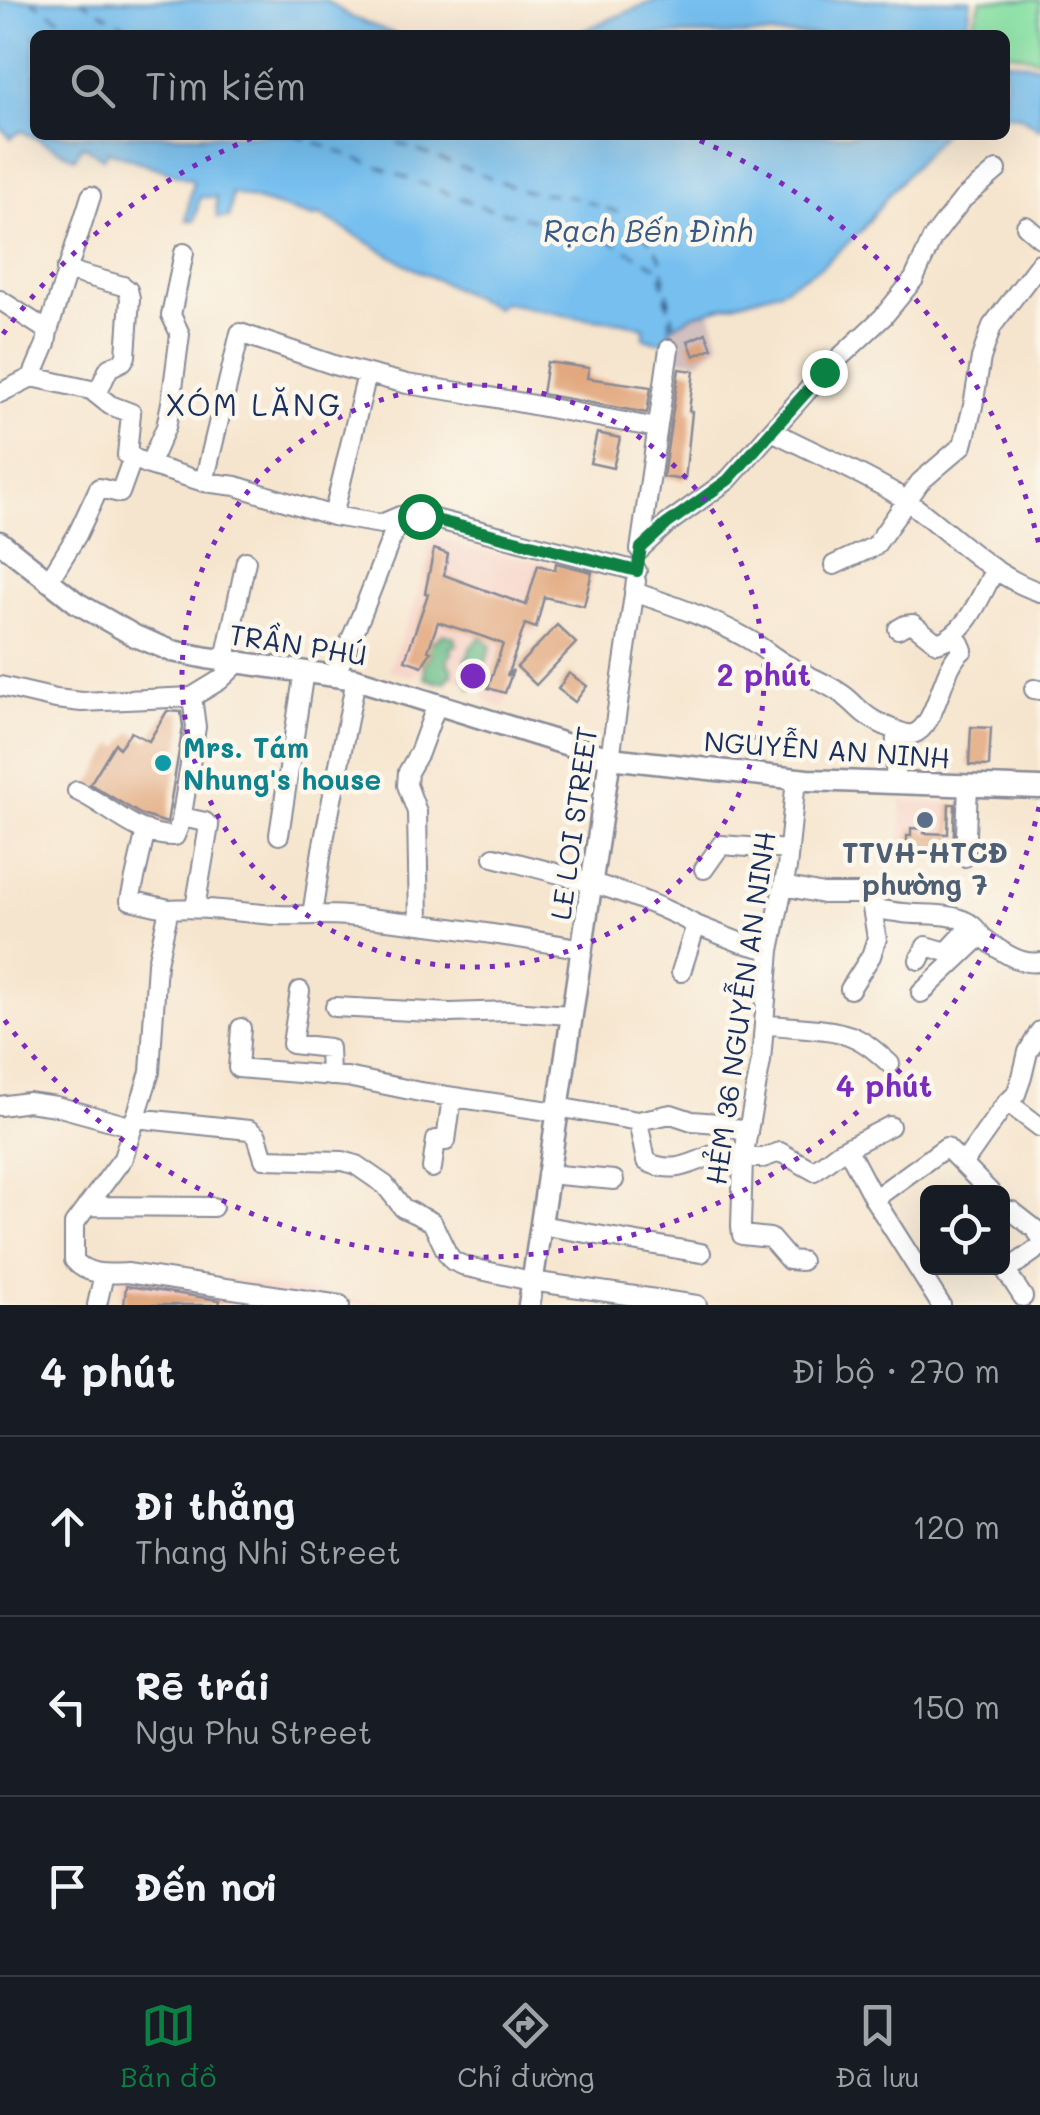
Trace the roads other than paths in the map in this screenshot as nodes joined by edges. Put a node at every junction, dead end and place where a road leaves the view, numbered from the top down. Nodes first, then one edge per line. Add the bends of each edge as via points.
1 (997, 170) dead end
2 (92, 196) dead end
3 (184, 254) dead end
4 (1040, 263) edge
5 (66, 270) junction
6 (0, 300) edge
7 (48, 332) junction
8 (669, 349) dead end
9 (368, 374) junction
10 (32, 377) junction
11 (0, 392) edge
12 (97, 394) junction
13 (657, 428) junction
14 (772, 430) junction
15 (141, 461) junction
16 (204, 482) junction
17 (905, 501) junction
18 (333, 516) junction
19 (400, 516) junction
20 (0, 542) edge
21 (641, 548) junction
22 (246, 562) dead end
23 (834, 566) dead end
24 (994, 569) junction
25 (637, 571) junction
26 (48, 582) junction
27 (1038, 586) edge
28 (634, 592) junction
29 (898, 629) dead end
30 (951, 637) junction
31 (232, 660) junction
32 (304, 671) junction
33 (346, 677) junction
34 (0, 686) edge
35 (192, 697) junction
36 (437, 704) junction
37 (896, 732) junction
38 (610, 758) junction
39 (796, 779) junction
40 (895, 783) junction
41 (968, 786) junction
42 (1040, 788) edge
43 (77, 791) dead end
44 (182, 818) junction
45 (146, 830) junction
46 (278, 835) dead end
47 (789, 850) junction
48 (494, 858) dead end
49 (966, 858) dead end
50 (704, 869) dead end
51 (591, 882) junction
52 (784, 886) junction
53 (195, 908) junction
54 (872, 908) junction
55 (169, 909) junction
56 (312, 915) junction
57 (419, 923) junction
58 (696, 924) junction
59 (977, 931) junction
60 (583, 949) junction
61 (770, 950) junction
62 (918, 960) dead end
63 (1040, 962) edge
64 (681, 972) dead end
65 (850, 989) dead end
66 (300, 991) dead end
67 (920, 993) dead end
68 (335, 1007) dead end
69 (571, 1015) junction
70 (765, 1024) junction
71 (241, 1028) dead end
72 (1040, 1032) edge
73 (890, 1064) dead end
74 (330, 1076) junction
75 (452, 1097) junction
76 (1007, 1102) junction
77 (0, 1106) edge
78 (557, 1110) junction
79 (638, 1120) junction
80 (134, 1122) junction
81 (890, 1126) dead end
82 (1040, 1127) edge
83 (748, 1133) junction
84 (847, 1148) junction
85 (719, 1152) dead end
86 (743, 1158) junction
87 (963, 1164) junction
88 (432, 1168) dead end
89 (548, 1174) junction
90 (614, 1180) dead end
91 (983, 1185) edge
92 (874, 1199) junction
93 (87, 1206) junction
94 (213, 1207) dead end
95 (1012, 1211) dead end
96 (540, 1225) junction
97 (1040, 1234) edge
98 (1040, 1247) edge
99 (701, 1253) dead end
100 (801, 1261) dead end
101 (920, 1262) edge
102 (1010, 1264) edge
103 (104, 1274) junction
104 (928, 1275) edge
105 (1009, 1275) edge
106 (531, 1281) junction
107 (1023, 1297) dead end
108 (97, 1305) edge
109 (340, 1305) edge
110 (528, 1305) edge
111 (696, 1305) edge
112 (941, 1305) edge

1 - 14 street via 944,223 914,279 884,316
2 - 5 street
3 - 15 street via 171,316 180,334 171,403 166,427
4 - 17 street via 992,326 963,445
5 - 7 street
5 - 12 street via 123,286 130,298 126,356 108,368
6 - 7 street
7 - 10 street
8 - 13 street, LE LOI STREET
9 - 13 street
9 - 16 street via 240,333
9 - 18 street
10 - 11 street
10 - 12 street
12 - 15 street via 131,413 127,455
13 - 21 street, LE LOI STREET
14 - 17 street
14 - 21 street via 728,480
15 - 16 street
15 - 26 street via 120,493 99,488
16 - 18 street
17 - 23 street via 875,546
17 - 24 street
18 - 19 street via 381,524
19 - 25 street
19 - 33 street
20 - 26 main road, TRẦN PHÚ
21 - 25 street, LE LOI STREET
22 - 31 street
24 - 27 street
24 - 30 street
25 - 28 street, LE LOI STREET
26 - 31 main road, TRẦN PHÚ via 136,636 172,651
28 - 37 street via 748,639
28 - 38 street, LE LOI STREET
29 - 30 street via 913,624 937,643
30 - 37 street via 963,650 949,666 931,713 914,734
31 - 32 main road, TRẦN PHÚ
31 - 35 street via 220,680
32 - 33 main road, TRẦN PHÚ
32 - 46 street
33 - 36 main road, TRẦN PHÚ
33 - 56 street
34 - 35 street via 82,702
35 - 44 street via 196,727
36 - 38 main road, TRẦN PHÚ
36 - 57 street via 408,772 417,812
37 - 40 street
38 - 39 main road, NGUYỄN AN NINH
38 - 51 main road, LE LOI STREET
39 - 40 main road, NGUYỄN AN NINH
39 - 47 street, HẺM 36 NGUYỄN AN NINH
40 - 41 main road, NGUYỄN AN NINH
41 - 42 main road, NGUYỄN AN NINH
41 - 49 street
43 - 45 street
44 - 45 street via 174,836
44 - 53 street via 209,826
45 - 55 street via 130,900
47 - 50 street via 721,846
47 - 52 street, HẺM 36 NGUYỄN AN NINH
48 - 51 street
51 - 58 street
51 - 60 main road, LE LOI STREET
52 - 54 street via 871,894
52 - 61 street, HẺM 36 NGUYỄN AN NINH
53 - 55 street
53 - 56 street
54 - 59 street via 945,916
54 - 65 street via 877,938
55 - 80 street via 157,962 150,1072
56 - 57 street
57 - 60 street
58 - 61 street
58 - 64 street
59 - 62 street via 946,952 926,946
59 - 63 street via 1016,960
59 - 67 street
60 - 69 main road, LE LOI STREET
61 - 70 street, HẺM 36 NGUYỄN AN NINH
66 - 74 street via 292,1044 329,1048
68 - 69 street
69 - 78 main road, LE LOI STREET
70 - 73 street via 853,1037
70 - 83 street, HẺM 36 NGUYỄN AN NINH
71 - 74 street via 238,1068
72 - 76 street
74 - 75 street
75 - 78 street
75 - 88 street via 446,1141 436,1140
76 - 82 street
76 - 87 street
77 - 80 street via 28,1102
78 - 79 street
78 - 89 main road, LE LOI STREET
79 - 83 street via 671,1114
79 - 85 street via 646,1161 655,1166 686,1166
80 - 93 street via 122,1158
80 - 106 street via 249,1130 264,1159 356,1165 403,1208 432,1222 453,1261
81 - 84 street
83 - 86 street, HẺM 36 NGUYỄN AN NINH
84 - 86 street via 814,1172 780,1152
84 - 92 street
86 - 100 street, HẺM 36 NGUYỄN AN NINH via 742,1235 770,1238 788,1260
87 - 91 street
87 - 92 street via 946,1147
89 - 90 street
89 - 96 main road, LE LOI STREET
92 - 101 street
93 - 94 street
93 - 103 street via 74,1224 74,1260
95 - 97 street
96 - 99 street
96 - 106 main road, LE LOI STREET
98 - 102 street
103 - 108 street
103 - 109 street
104 - 112 street
105 - 107 street
106 - 110 main road, LE LOI STREET
106 - 111 street

